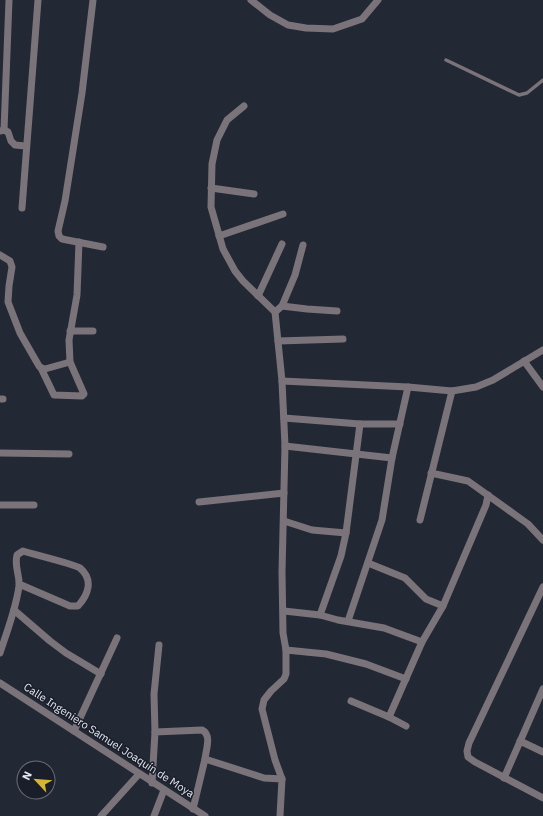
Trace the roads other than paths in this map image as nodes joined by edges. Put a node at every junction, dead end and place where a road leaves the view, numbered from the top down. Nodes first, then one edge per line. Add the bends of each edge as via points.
1 (9, 0) edge
2 (38, 0) edge
3 (93, 0) edge
4 (251, 0) edge
5 (378, 0) edge
6 (446, 60) dead end
7 (543, 80) edge
8 (244, 106) dead end
9 (2, 130) edge
10 (26, 146) junction
11 (211, 188) junction
12 (254, 194) dead end
13 (22, 208) dead end
14 (283, 214) dead end
15 (219, 236) junction
16 (79, 242) junction
17 (282, 244) dead end
18 (303, 244) dead end
19 (103, 247) dead end
20 (0, 255) edge
21 (258, 296) junction
22 (282, 306) junction
23 (337, 311) dead end
24 (274, 312) junction
25 (70, 331) junction
26 (93, 331) dead end
27 (343, 339) dead end
28 (278, 341) junction
29 (543, 350) edge
30 (524, 361) junction
31 (70, 362) junction
32 (42, 368) junction
33 (282, 381) junction
34 (408, 387) junction
35 (543, 387) edge
36 (452, 391) junction
37 (284, 418) junction
38 (360, 424) junction
39 (400, 424) junction
40 (285, 446) junction
41 (0, 453) edge
42 (69, 454) dead end
43 (357, 454) junction
44 (392, 458) junction
45 (431, 473) junction
46 (284, 493) junction
47 (488, 495) junction
48 (199, 502) dead end
49 (0, 505) edge
50 (34, 505) dead end
51 (420, 520) dead end
52 (284, 521) junction
53 (346, 533) junction
54 (543, 540) edge
55 (368, 563) junction
56 (19, 584) junction
57 (543, 587) edge
58 (443, 606) junction
59 (14, 610) junction
60 (284, 611) junction
61 (320, 615) junction
62 (348, 621) junction
63 (117, 638) dead end
64 (422, 642) junction
65 (159, 645) dead end
66 (286, 650) junction
67 (0, 653) edge
68 (101, 674) junction
69 (406, 679) junction
70 (0, 683) edge
71 (543, 689) edge
72 (351, 701) dead end
73 (541, 701) edge
74 (389, 717) junction
75 (406, 726) dead end
76 (74, 731) junction
77 (155, 732) junction
78 (520, 741) junction
79 (543, 752) edge
80 (205, 759) junction
81 (139, 774) junction
82 (504, 778) junction
83 (282, 779) junction
84 (152, 783) junction
85 (164, 790) junction
86 (543, 798) edge
87 (193, 809) junction
88 (100, 816) edge
89 (154, 816) edge
90 (205, 816) edge
91 (280, 816) edge

1 - 9 street
2 - 10 street
3 - 16 street via 82,93 58,230 62,238
4 - 5 street via 288,25 333,29 362,19
6 - 7 lane via 519,95 527,93
8 - 11 street via 227,120 217,140
9 - 10 street via 8,132 15,146
10 - 13 street
11 - 12 street
11 - 15 street via 211,207
14 - 15 street
15 - 21 street via 235,271
16 - 19 street
16 - 25 street via 78,295
17 - 21 street
18 - 22 street via 295,275
20 - 32 street via 10,262 12,267 8,302 20,333
21 - 24 street
22 - 23 street
22 - 24 street
24 - 28 street
25 - 26 street
25 - 31 street
27 - 28 street
28 - 33 street
29 - 30 street
30 - 35 street
30 - 36 street via 493,380 476,387
31 - 32 street
31 - 32 street via 84,392 82,396 54,395
33 - 34 street
33 - 37 street
34 - 36 street
34 - 39 street
36 - 45 street
37 - 38 street
37 - 40 street
38 - 39 street
38 - 43 street
39 - 44 street
40 - 43 street
40 - 46 street
41 - 42 street
43 - 44 street
43 - 53 street
44 - 55 street via 382,520
45 - 47 street via 468,481
45 - 51 street
46 - 48 street
46 - 52 street
47 - 54 street via 528,524
47 - 58 street via 486,506
49 - 50 street
52 - 53 street via 312,530
52 - 60 street
53 - 61 street via 341,556
55 - 58 street via 405,578 426,599
55 - 62 street
56 - 56 street via 15,563 17,555 23,551 79,568 86,576 89,589 78,606 70,606
56 - 59 street
57 - 82 street via 467,751 468,757
58 - 64 street
59 - 67 street
59 - 68 street via 66,653
60 - 61 street
60 - 66 street via 283,633
61 - 62 street
62 - 64 street via 384,628
63 - 68 street
64 - 69 street
65 - 77 street via 154,694
66 - 69 street via 326,654 366,664
66 - 83 street via 284,679 264,700 262,709
68 - 76 street
69 - 74 street
70 - 76 street, Calle Ingeniero Samuel Joaquín de Moya
71 - 73 street
72 - 74 street
73 - 78 street
74 - 75 street
76 - 81 street, Calle Ingeniero Samuel Joaquín de Moya
77 - 80 street via 206,732 208,737
77 - 84 street
78 - 79 street
78 - 82 street
80 - 83 street via 264,778
80 - 87 street
81 - 84 street, Calle Ingeniero Samuel Joaquín de Moya
81 - 88 street
82 - 86 street
83 - 91 street
84 - 85 street, Calle Ingeniero Samuel Joaquín de Moya
85 - 87 street, Calle Ingeniero Samuel Joaquín de Moya
85 - 89 street
87 - 90 street, Calle Ingeniero Samuel Joaquín de Moya

